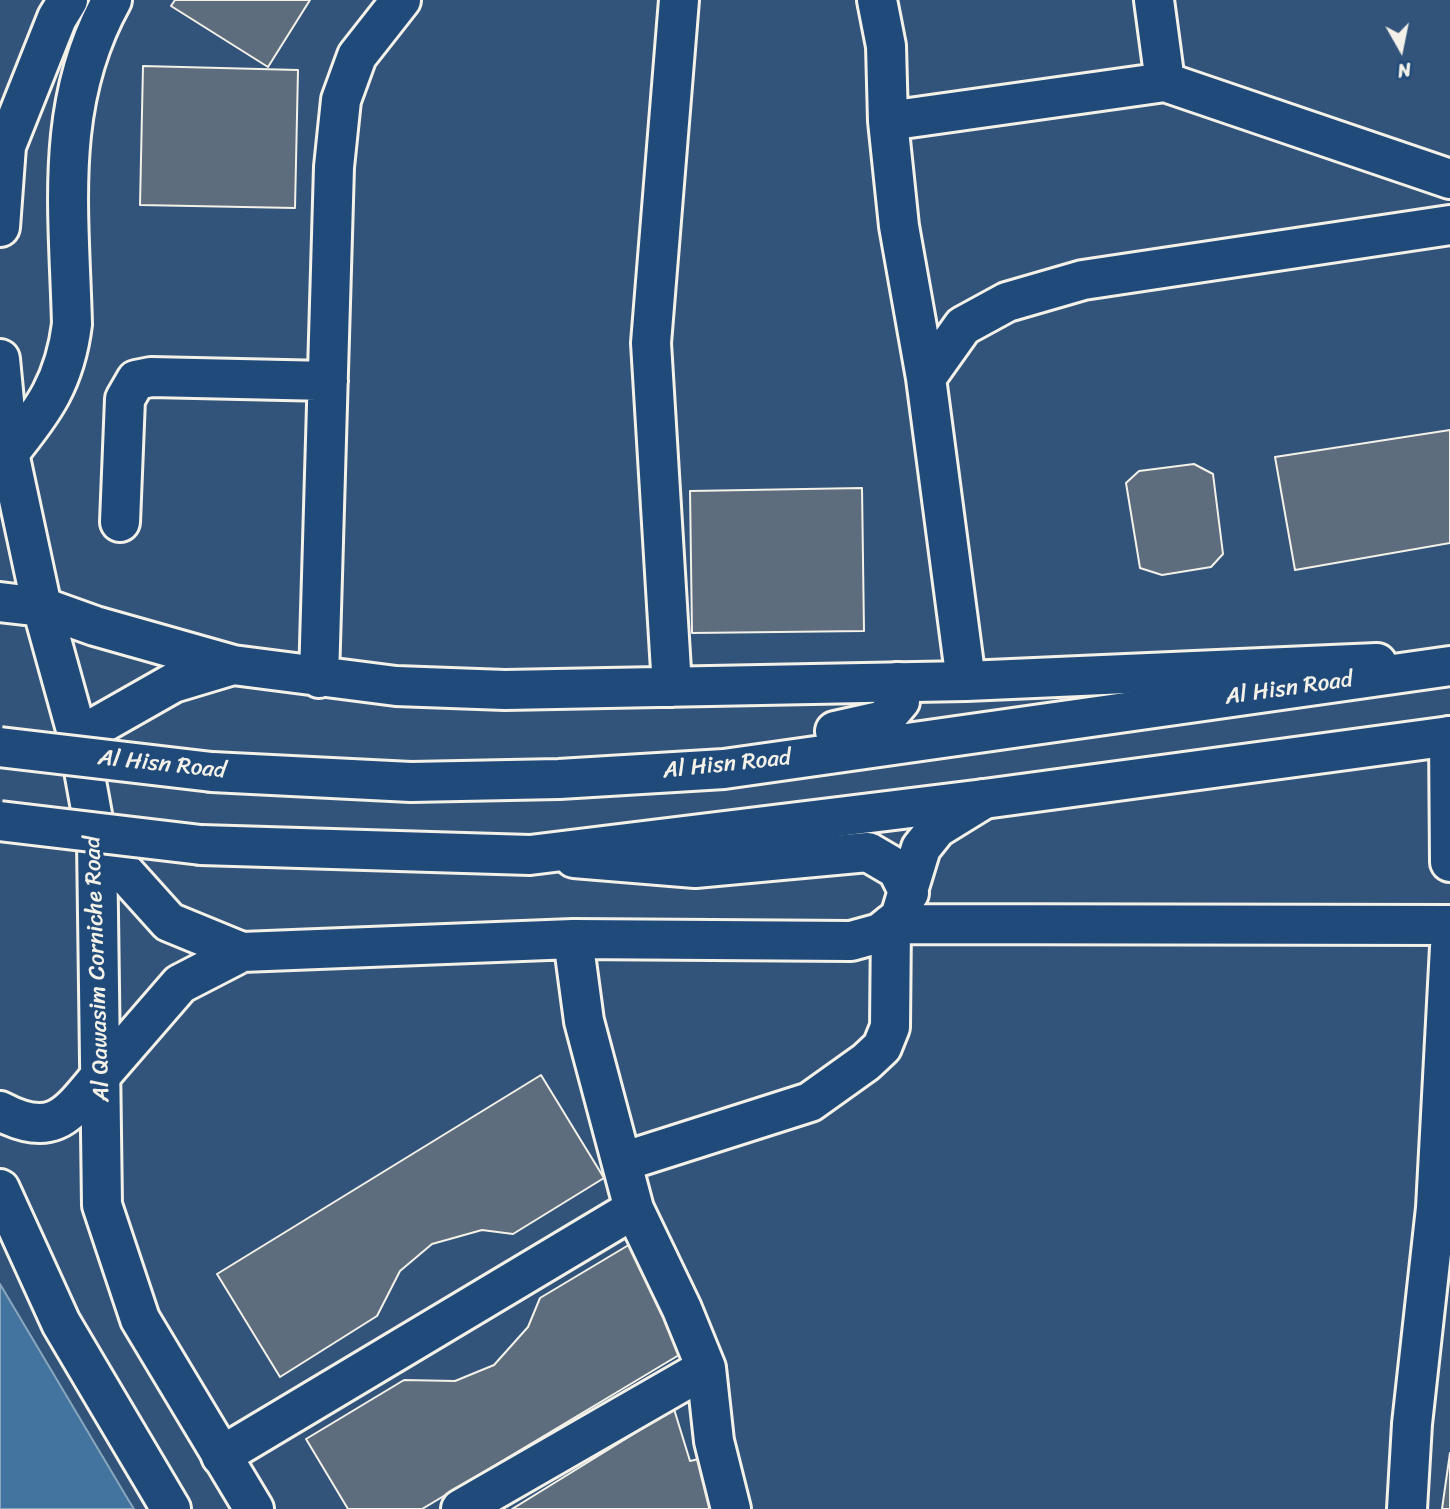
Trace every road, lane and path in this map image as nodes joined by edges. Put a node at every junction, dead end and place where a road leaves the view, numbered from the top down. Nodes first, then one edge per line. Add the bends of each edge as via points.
1 (68, 0) edge
2 (112, 0) edge
3 (401, 0) edge
4 (679, 0) edge
5 (877, 0) edge
6 (1154, 0) edge
7 (1166, 82) junction
8 (888, 121) junction
9 (1450, 179) edge
10 (1450, 225) edge
11 (0, 227) edge
12 (0, 359) edge
13 (926, 378) junction
14 (328, 381) junction
15 (9, 453) junction
16 (120, 522) dead end
17 (0, 602) edge
18 (42, 607) junction
19 (1450, 663) edge
20 (233, 665) junction
21 (319, 678) junction
22 (967, 681) junction
23 (898, 682) junction
24 (672, 687) junction
25 (1450, 736) edge
26 (78, 737) junction
27 (0, 747) edge
28 (212, 772) junction
29 (984, 799) junction
30 (0, 821) edge
31 (97, 842) junction
32 (530, 855) junction
33 (1450, 862) edge
34 (900, 908) junction
35 (1450, 925) edge
36 (573, 939) junction
37 (1450, 947) edge
38 (242, 951) junction
39 (102, 1074) junction
40 (1446, 1096) edge
41 (0, 1111) edge
42 (622, 1162) junction
43 (0, 1189) edge
44 (634, 1209) junction
45 (1435, 1361) edge
46 (706, 1368) junction
47 (221, 1456) junction
48 (171, 1509) edge
49 (254, 1509) edge
50 (461, 1509) edge
51 (731, 1509) edge
52 (1407, 1509) edge

1 - 11 street via 6,146
2 - 15 street via 83,64 71,119 72,324 64,369 44,410
3 - 14 street via 357,56 341,100 334,167
4 - 24 street via 652,343
5 - 8 street via 886,46
6 - 7 street
7 - 8 street
7 - 9 street
8 - 13 street via 899,226
10 - 13 street via 1083,280 1007,302 963,326
12 - 15 street, Al Qawasim Corniche Road
13 - 22 street
14 - 16 street via 136,380 125,399
14 - 21 street
15 - 18 street, Al Qawasim Corniche Road
17 - 18 street
18 - 20 street
18 - 26 street, Al Qawasim Corniche Road
19 - 22 street via 1250,666
19 - 28 street, Al Hisn Road via 724,769 411,782
20 - 21 street
20 - 26 street via 173,683
21 - 24 street via 505,690
22 - 23 street
23 - 24 street
23 - 28 street via 900,701 884,720 850,730 718,746 414,758
25 - 29 street
25 - 33 street
26 - 31 street, Al Qawasim Corniche Road
27 - 28 street, Al Hisn Road, bridge
29 - 32 street
29 - 34 street via 937,828 921,848
30 - 32 street, bridge via 201,845
31 - 38 street via 169,922
31 - 39 street, Al Qawasim Corniche Road
32 - 34 street via 695,868 868,852 897,869
34 - 35 street
34 - 36 street via 880,933 851,941
34 - 42 street via 890,1027 882,1047 866,1062 810,1102
36 - 38 street
36 - 42 street via 584,1021
37 - 40 street
38 - 39 street via 180,984
39 - 41 street via 69,1115 46,1123 22,1123
39 - 47 street, Al Qawasim Corniche Road via 102,1205 140,1319
40 - 45 street via 1436,1208
42 - 44 street
43 - 48 street via 61,1323
44 - 46 street
44 - 47 street
45 - 52 street
46 - 50 street
46 - 51 street via 714,1441
47 - 49 street, Al Qawasim Corniche Road

